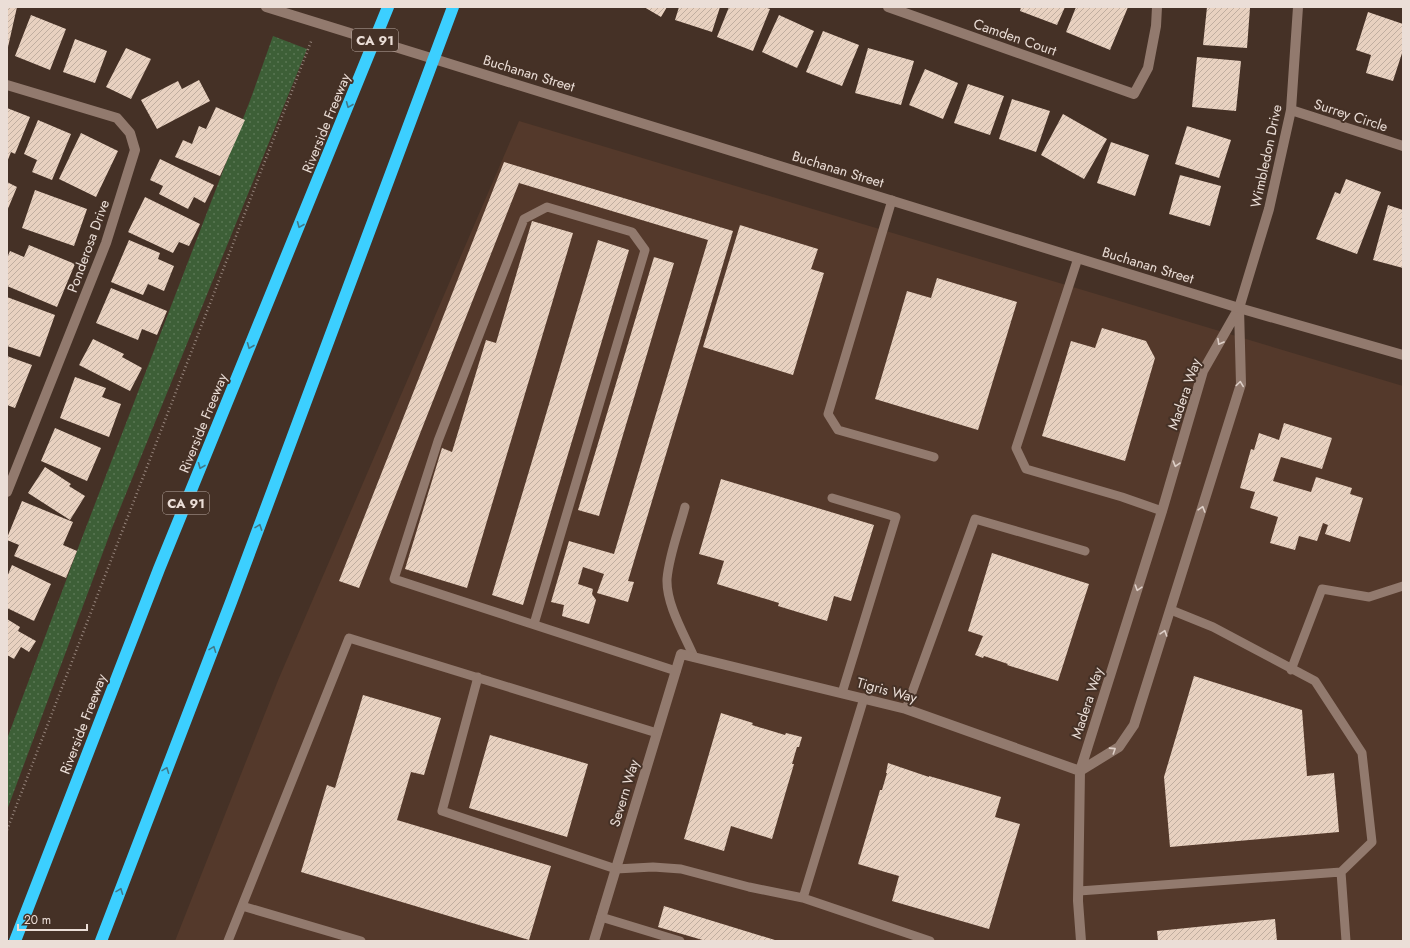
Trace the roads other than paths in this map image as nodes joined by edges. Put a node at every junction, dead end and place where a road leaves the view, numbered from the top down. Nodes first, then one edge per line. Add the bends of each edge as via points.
1 (266, 7) edge
2 (388, 7) edge
3 (452, 7) edge
4 (888, 7) edge
5 (1157, 7) edge
6 (1298, 7) edge
7 (7, 85) edge
8 (1291, 110) junction
9 (1403, 146) edge
10 (892, 200) junction
11 (1078, 258) junction
12 (1239, 308) junction
13 (1403, 355) edge
14 (934, 457) dead end
15 (7, 492) edge
16 (832, 498) dead end
17 (685, 507) dead end
18 (1162, 510) junction
19 (1085, 551) dead end
20 (1403, 586) edge
21 (1171, 610) junction
22 (534, 624) junction
23 (681, 654) joint
24 (694, 657) junction
25 (1291, 670) junction
26 (676, 671) junction
27 (478, 677) junction
28 (842, 693) junction
29 (864, 698) junction
30 (906, 709) junction
31 (657, 733) junction
32 (1080, 771) junction
33 (616, 869) junction
34 (1341, 872) junction
35 (1079, 891) junction
36 (803, 898) junction
37 (242, 906) junction
38 (601, 917) junction
39 (15, 941) edge
40 (101, 941) edge
41 (228, 941) edge
42 (361, 941) edge
43 (594, 941) edge
44 (680, 941) edge
45 (930, 941) edge
46 (1081, 941) edge
47 (1346, 941) edge

1 - 10 street, Buchanan Street
2 -> 39 highway, Riverside Freeway / CA 91 via 159,569
40 -> 3 highway via 231,602
4 - 5 street, Camden Court via 1134,94 1148,68
6 - 8 street, Wimbledon Drive
7 - 15 street, Ponderosa Drive via 117,118 130,133 135,150 106,243
8 - 9 street, Surrey Circle
8 - 12 street, Wimbledon Drive via 1269,209
10 - 11 street, Buchanan Street
10 - 14 lane via 828,414 838,430
11 - 12 street, Buchanan Street
11 - 18 lane via 1016,448 1026,470
12 - 13 street, Buchanan Street
12 -> 18 street, Madera Way via 1203,371
21 -> 12 street via 1241,384
16 - 28 lane via 896,517
17 - 24 lane via 667,580 675,614
18 -> 32 street, Madera Way
19 - 30 lane via 975,519
20 - 25 lane via 1369,598 1322,589
21 - 25 lane via 1213,628
32 -> 21 street via 1119,747 1134,725
22 - 22 lane via 394,579 438,441 524,219 547,207 632,232 645,250
22 - 26 lane
23 - 24 street, Tigris Way
23 - 26 street, Severn Way
24 - 28 street, Tigris Way
25 - 34 lane via 1315,681 1362,753 1372,842
26 - 31 street, Severn Way
27 - 31 lane
27 - 33 lane via 442,811
27 - 37 lane via 349,638
28 - 29 street, Tigris Way
29 - 30 street, Tigris Way
29 - 36 lane
30 - 32 street, Tigris Way
31 - 33 street, Severn Way
32 - 35 street, Madera Way
33 - 36 lane via 681,869
33 - 38 street, Severn Way
34 - 35 lane
34 - 47 lane
35 - 46 street, Madera Way
36 - 45 lane
37 - 41 lane
37 - 42 lane
38 - 43 street, Severn Way
38 - 44 lane

